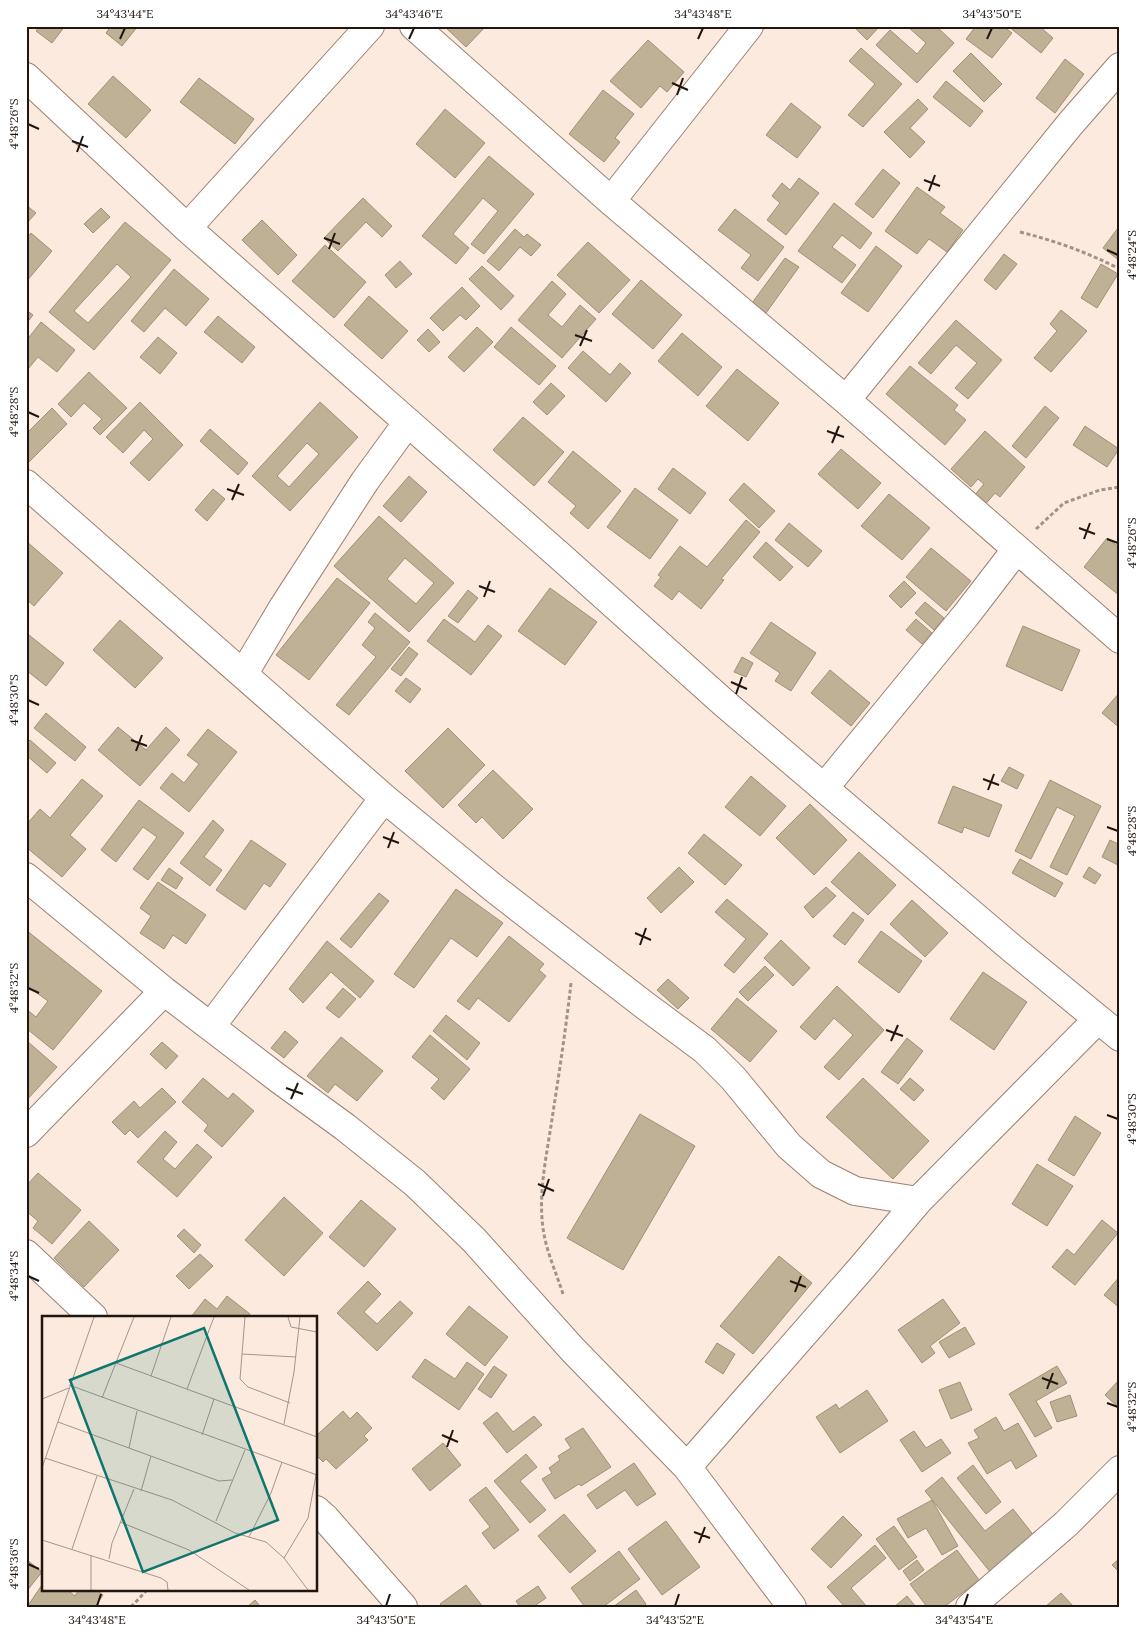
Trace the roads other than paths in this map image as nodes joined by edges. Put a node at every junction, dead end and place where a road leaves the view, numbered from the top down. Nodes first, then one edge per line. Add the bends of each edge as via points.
1 (370, 26) edge
2 (414, 26) edge
3 (749, 26) edge
4 (1120, 67) edge
5 (26, 77) edge
6 (611, 201) junction
7 (187, 228) junction
8 (846, 400) junction
9 (408, 422) junction
10 (26, 484) edge
11 (1016, 550) junction
12 (1120, 639) edge
13 (244, 673) junction
14 (824, 788) junction
15 (384, 798) junction
16 (26, 877) edge
17 (164, 991) junction
18 (1098, 1020) junction
19 (211, 1026) junction
20 (1120, 1037) edge
21 (26, 1133) edge
22 (918, 1201) junction
23 (26, 1254) edge
24 (92, 1316) edge
25 (687, 1468) junction
26 (1120, 1470) edge
27 (318, 1512) edge
28 (403, 1607) edge
29 (792, 1607) edge
30 (970, 1607) edge

1 - 7 street
2 - 6 street
3 - 6 street
4 - 8 street
5 - 7 street
6 - 8 street
7 - 9 street
8 - 11 street
9 - 13 street via 360,488
9 - 14 street
10 - 13 street
11 - 12 street
11 - 14 street
13 - 15 street
14 - 18 street
15 - 19 street
15 - 22 street via 496,890 704,1050 733,1078 789,1146 821,1174 855,1191
16 - 17 street
17 - 19 street
17 - 21 street
18 - 20 street
18 - 22 street
19 - 25 street via 415,1183 474,1240 573,1350
22 - 25 street
23 - 24 street
25 - 29 street
26 - 30 street via 1066,1524
27 - 28 street

